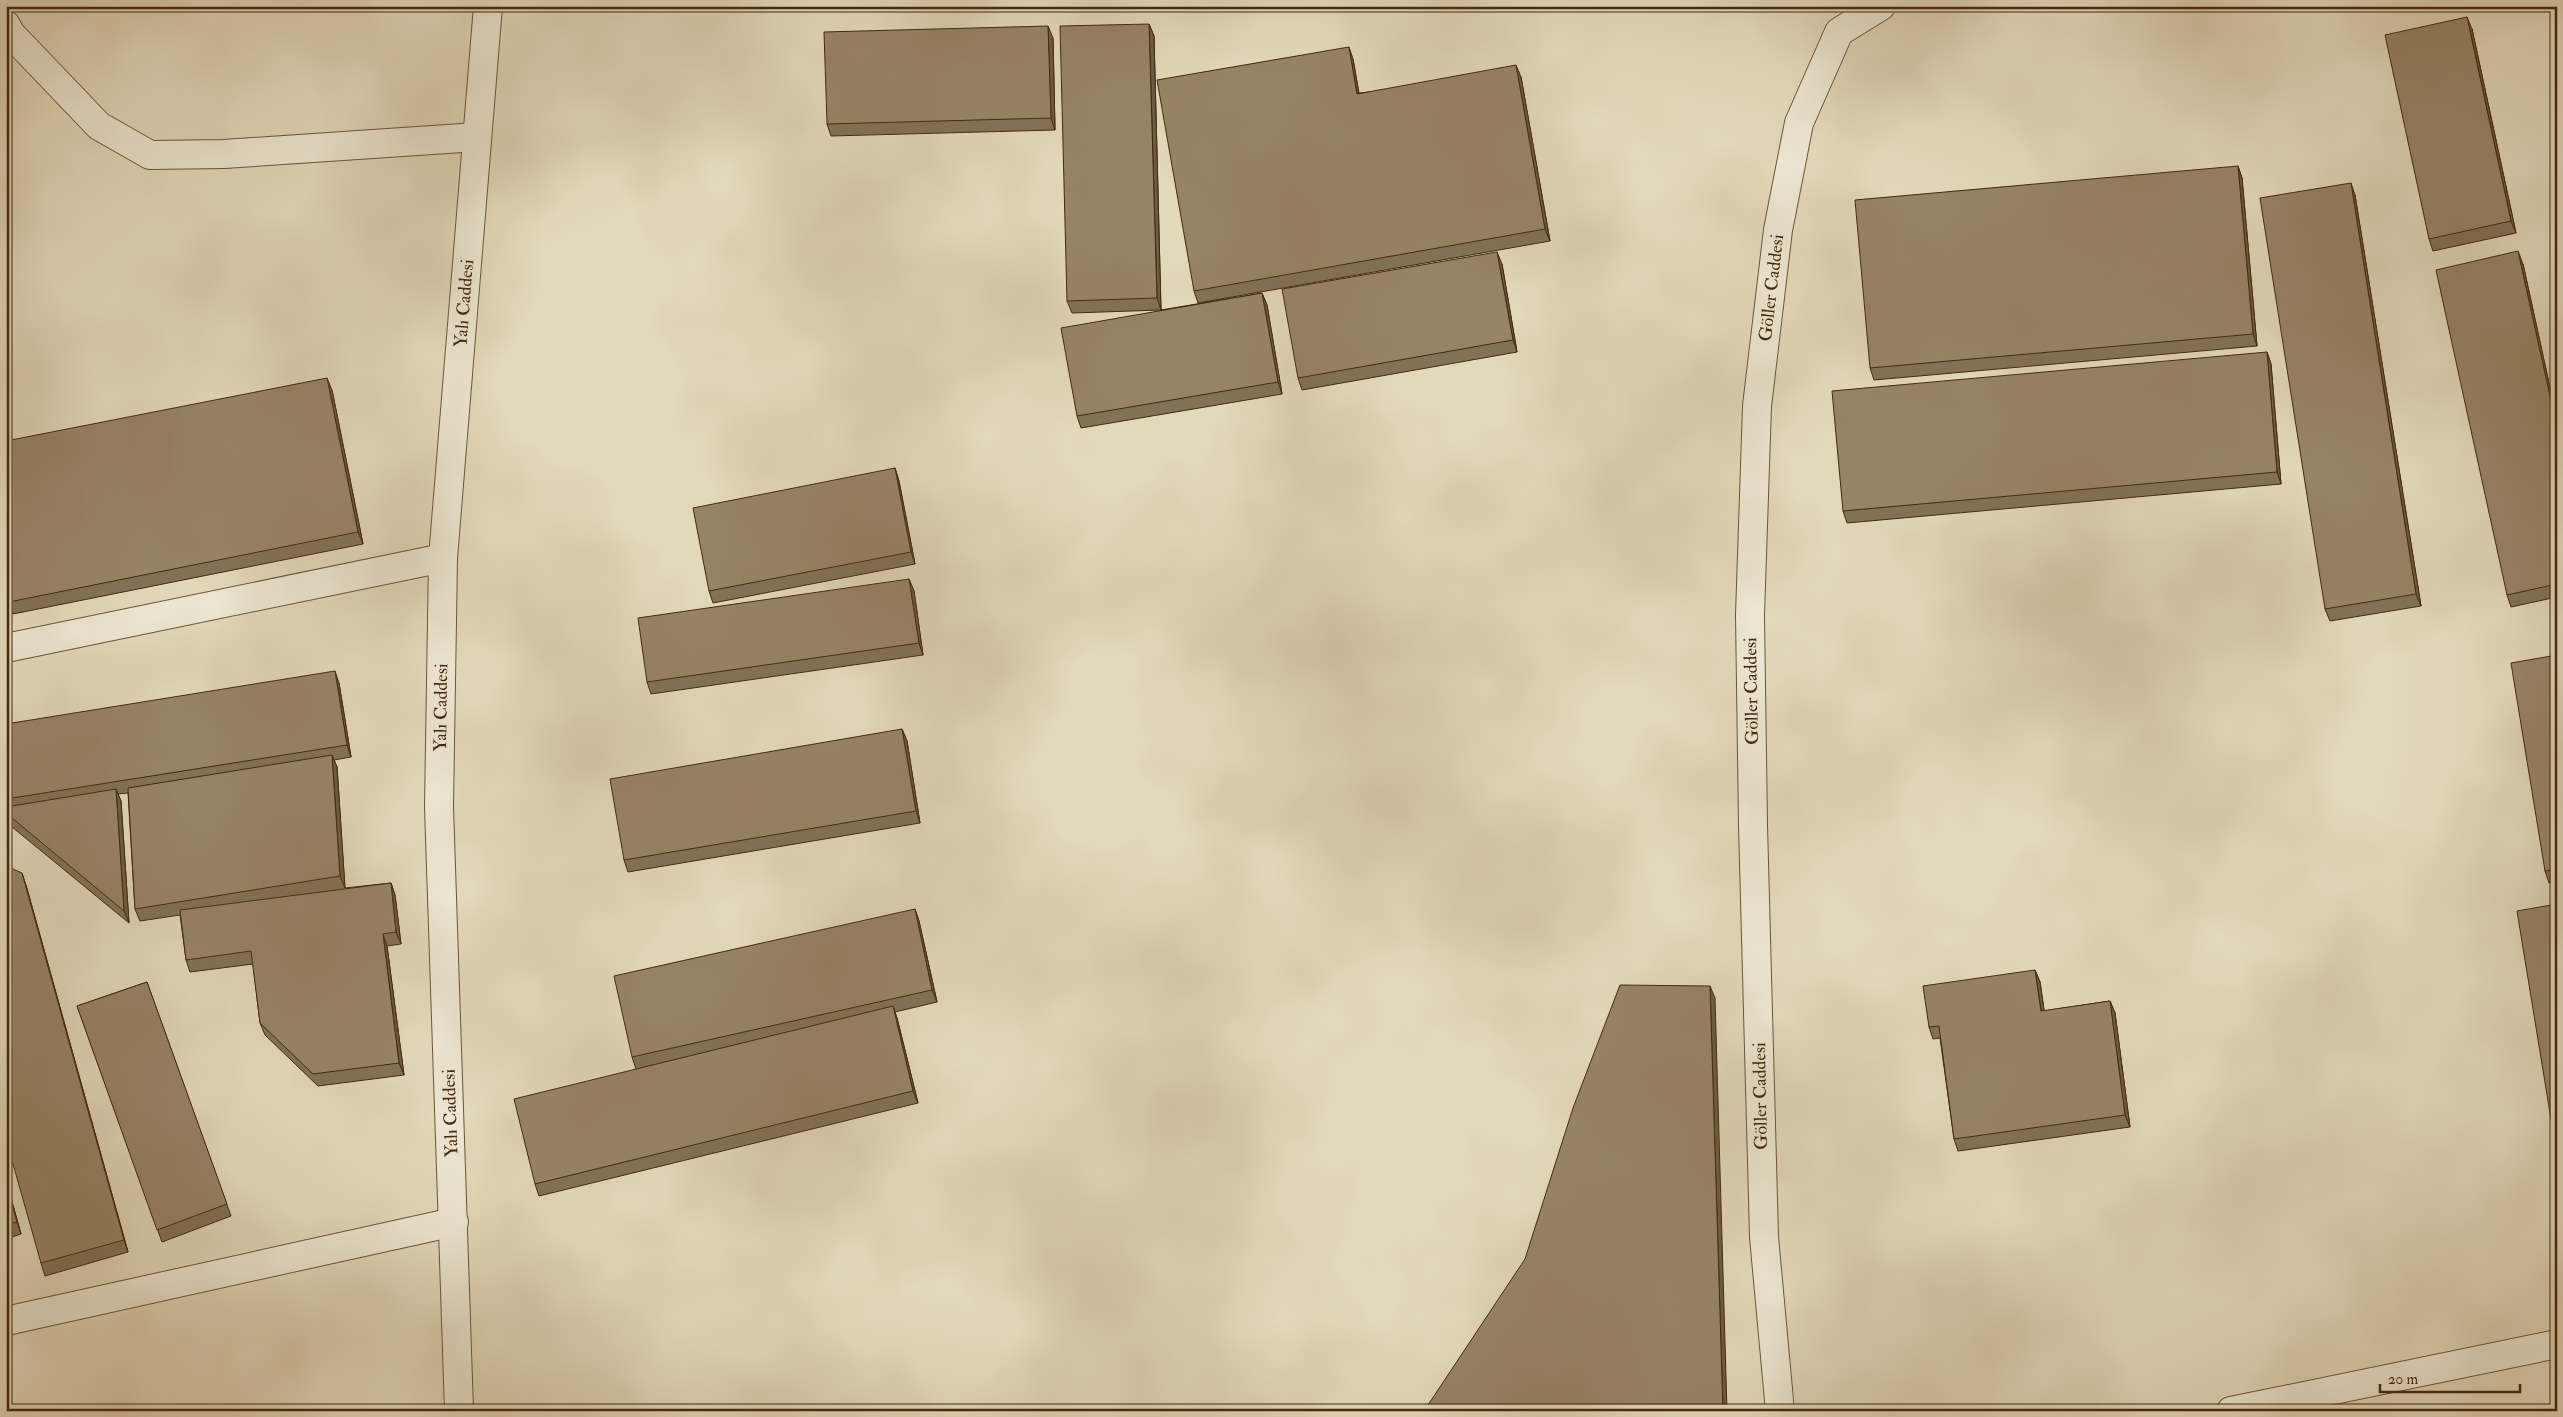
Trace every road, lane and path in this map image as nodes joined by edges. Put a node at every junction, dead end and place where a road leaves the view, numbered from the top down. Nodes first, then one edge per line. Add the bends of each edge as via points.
1 (488, 6) edge
2 (1881, 6) edge
3 (6, 25) edge
4 (477, 137) junction
5 (443, 558) junction
6 (6, 648) edge
7 (454, 1222) junction
8 (6, 1321) edge
9 (2557, 1344) edge
10 (459, 1411) edge
11 (1780, 1411) edge
12 (2231, 1411) edge

1 - 4 street, Yalı Caddesi
2 - 11 street, Göller Caddesi via 1839,32 1799,123 1778,230 1758,406 1750,615 1753,825 1764,1237
3 - 4 street via 10,34 99,126 150,155 224,154
4 - 5 street, Yalı Caddesi
5 - 6 street
5 - 7 street, Yalı Caddesi via 439,807
7 - 8 street
7 - 10 street, Yalı Caddesi
9 - 12 street

